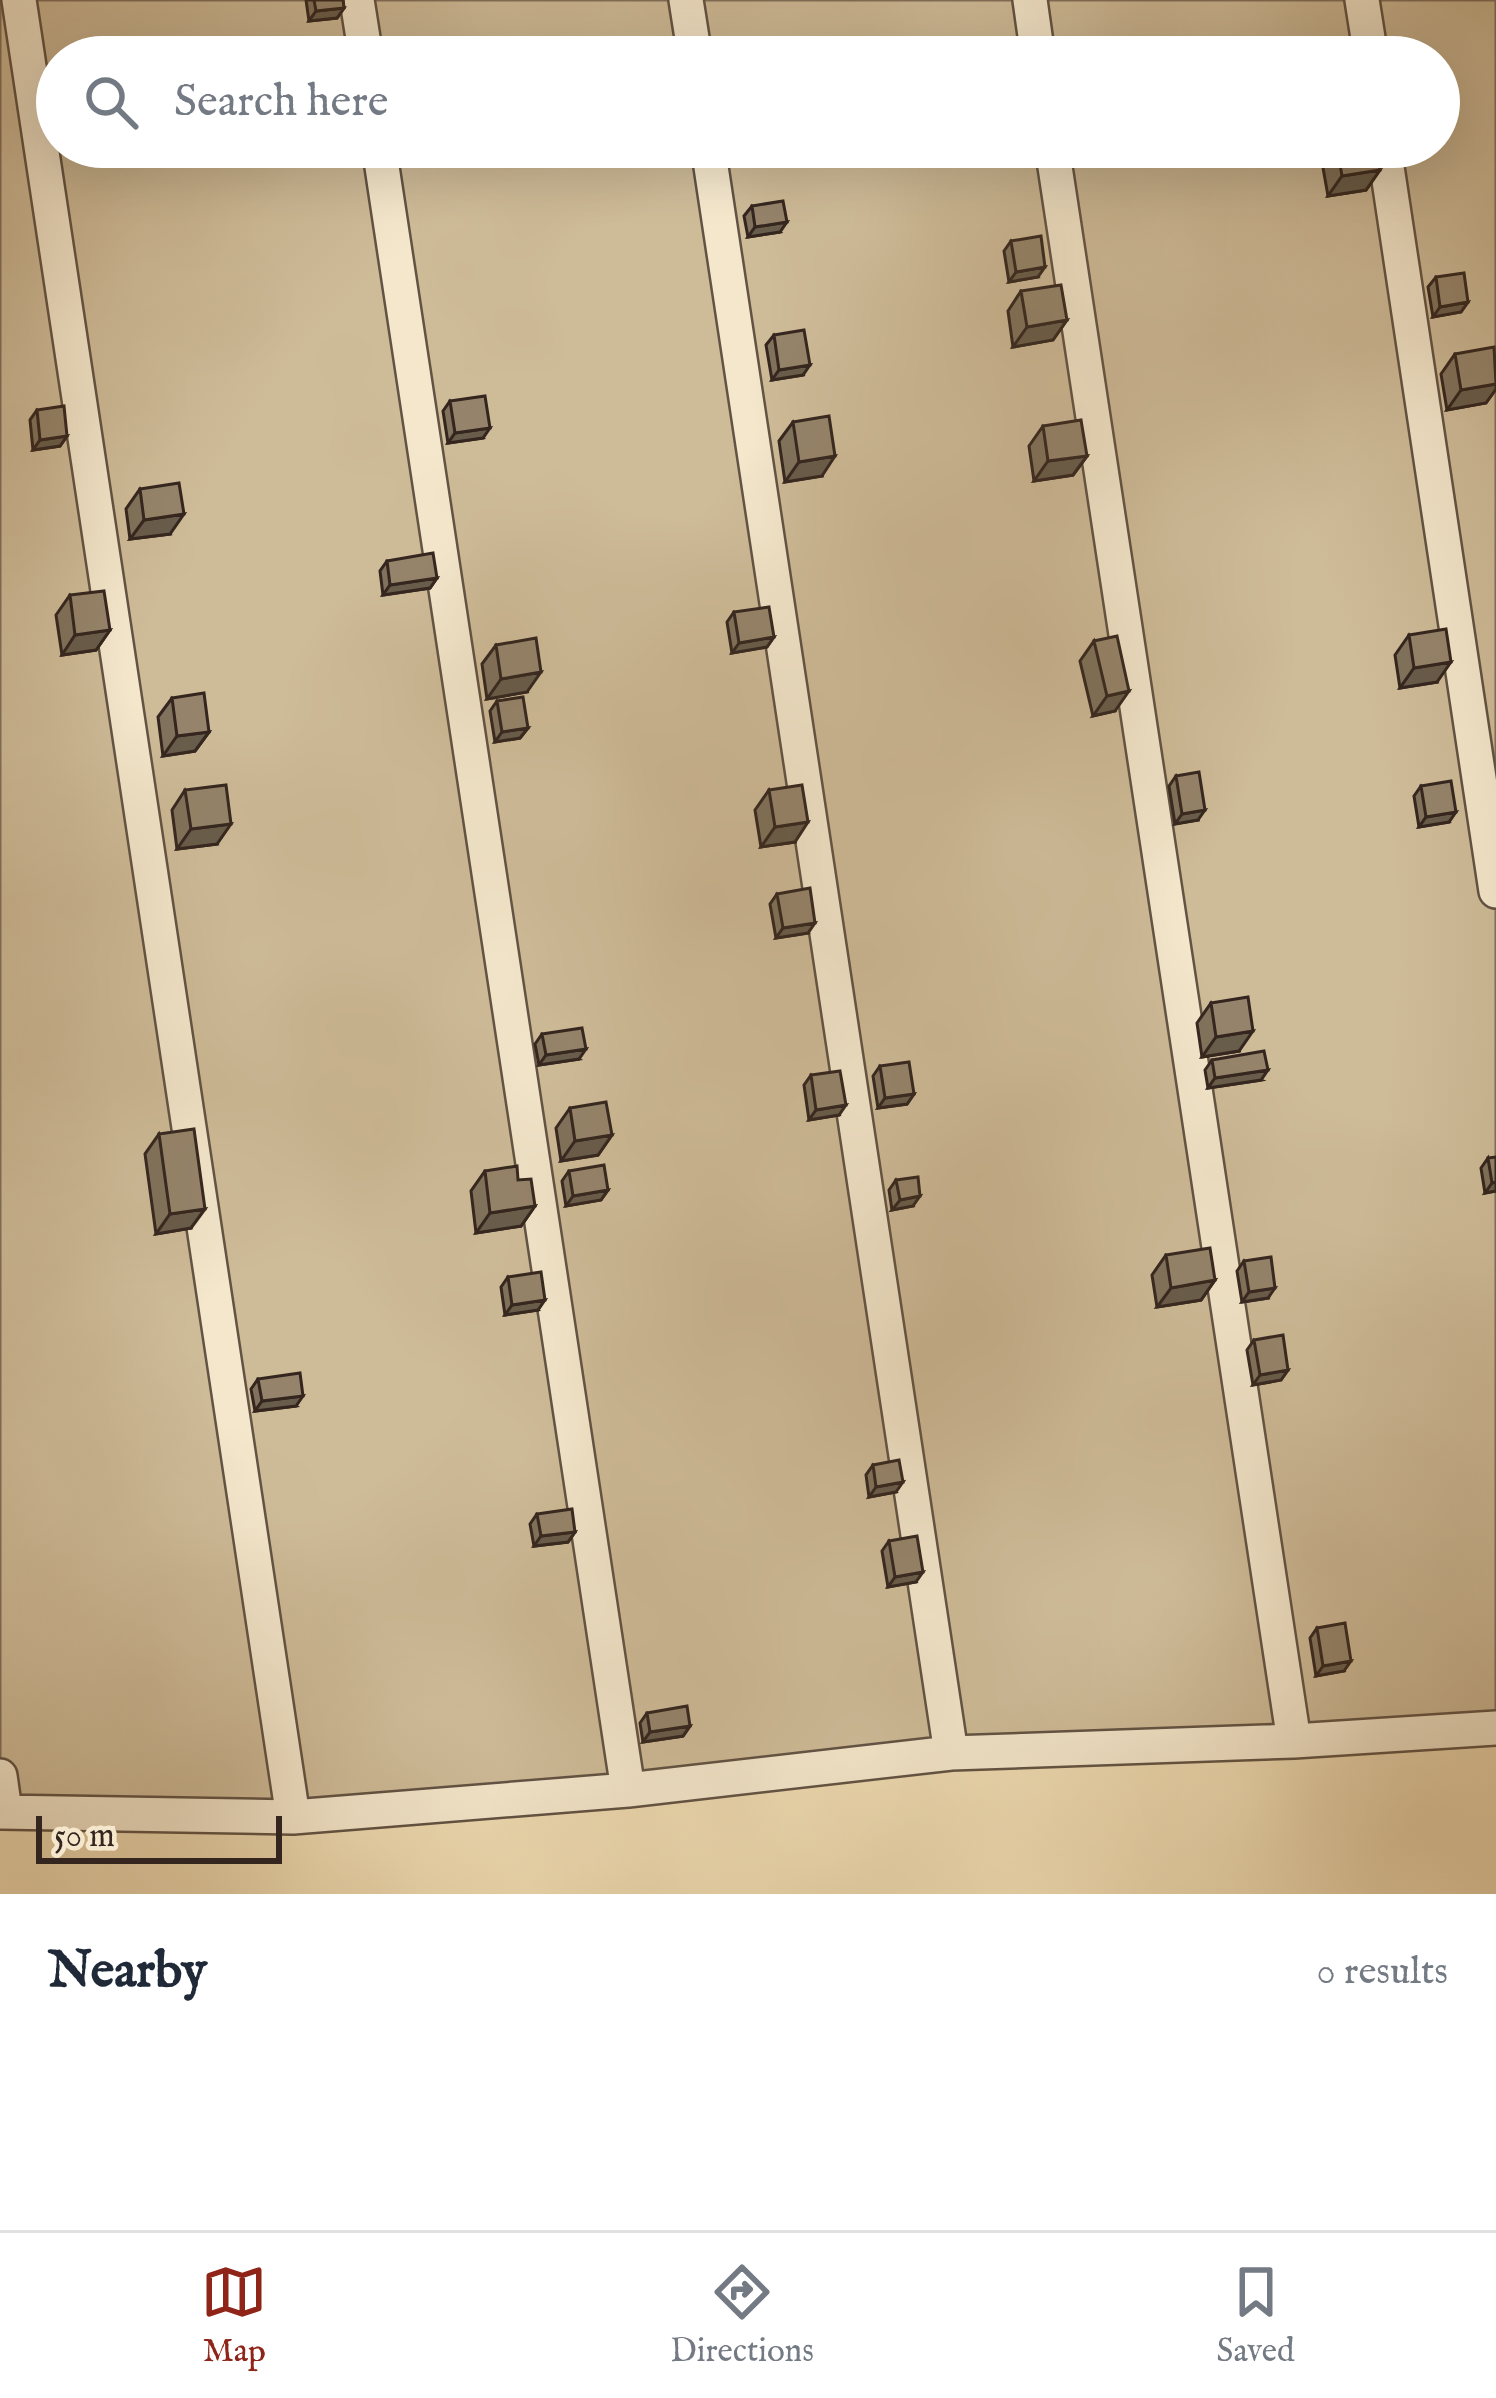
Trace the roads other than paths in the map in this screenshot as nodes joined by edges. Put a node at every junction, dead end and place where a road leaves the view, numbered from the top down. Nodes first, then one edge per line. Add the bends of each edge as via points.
1 (19, 0) edge
2 (357, 0) edge
3 (686, 0) edge
4 (1030, 0) edge
5 (1362, 0) edge
6 (363, 36) edge
7 (691, 36) edge
8 (1035, 36) edge
9 (1368, 36) edge
10 (36, 113) edge
11 (44, 168) edge
12 (383, 168) edge
13 (711, 168) edge
14 (1055, 168) edge
15 (1387, 168) edge
16 (1496, 891) edge
17 (1496, 1728) edge
18 (1294, 1741) junction
19 (951, 1753) junction
20 (0, 1776) edge
21 (628, 1790) junction
22 (3, 1812) edge
23 (293, 1817) junction

1 - 10 lane
2 - 6 lane
3 - 7 lane
4 - 8 lane
5 - 9 lane
11 - 23 lane
12 - 21 lane
13 - 19 lane
14 - 18 lane
15 - 16 lane
17 - 18 lane
18 - 19 lane
19 - 21 lane
20 - 22 lane
21 - 23 lane
22 - 23 lane

